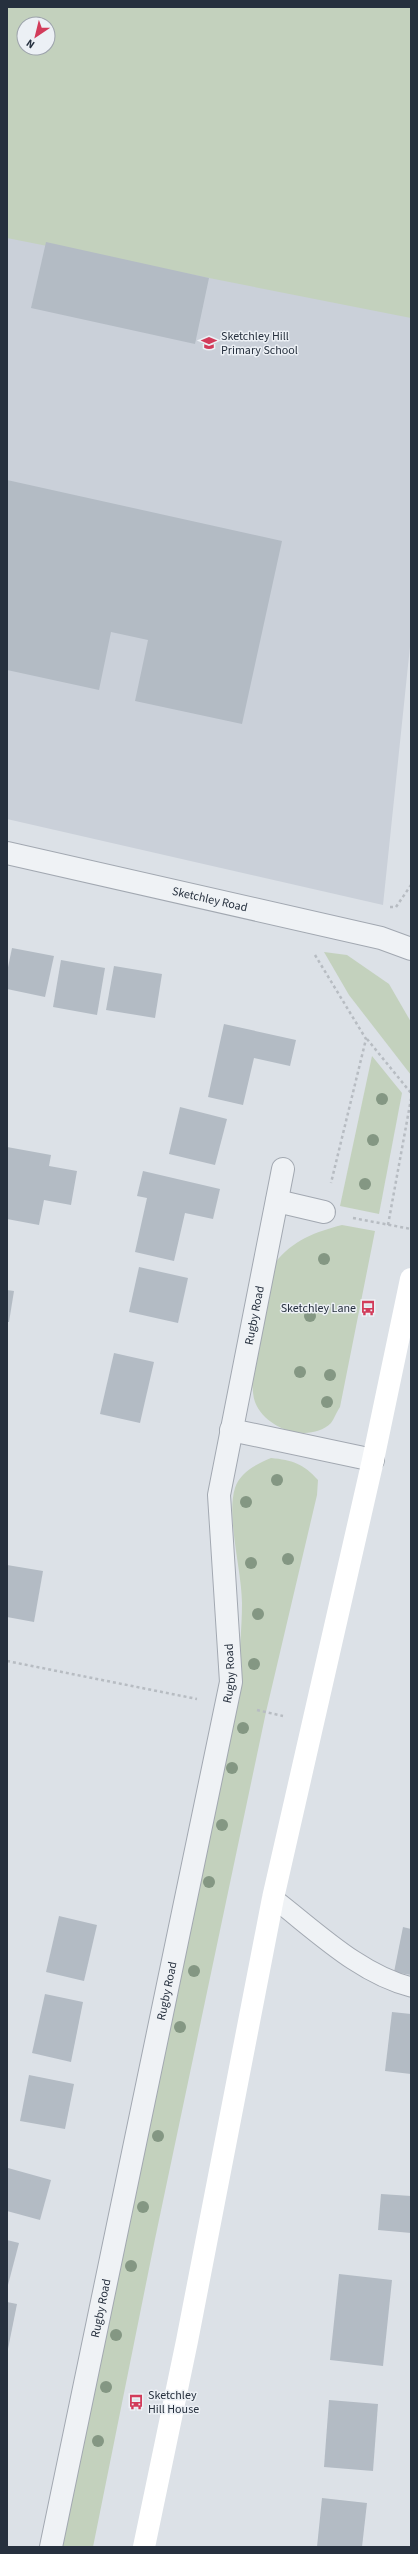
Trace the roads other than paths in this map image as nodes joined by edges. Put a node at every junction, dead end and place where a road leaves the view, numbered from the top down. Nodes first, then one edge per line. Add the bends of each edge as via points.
1 (7, 852) edge
2 (411, 949) edge
3 (283, 1168) dead end
4 (277, 1201) junction
5 (324, 1212) road end
6 (411, 1279) edge
7 (231, 1430) junction
8 (373, 1460) junction
9 (273, 1898) junction
10 (411, 1988) edge
11 (51, 2547) edge
12 (144, 2547) edge

1 - 2 street, Sketchley Road via 311,924 381,938
3 - 4 street, Rugby Road
4 - 5 street
4 - 7 street, Rugby Road
6 - 8 main road
7 - 8 street
7 - 11 street, Rugby Road via 219,1495 231,1682
8 - 9 main road
9 - 10 lane via 358,1963
9 - 12 main road via 187,2341

